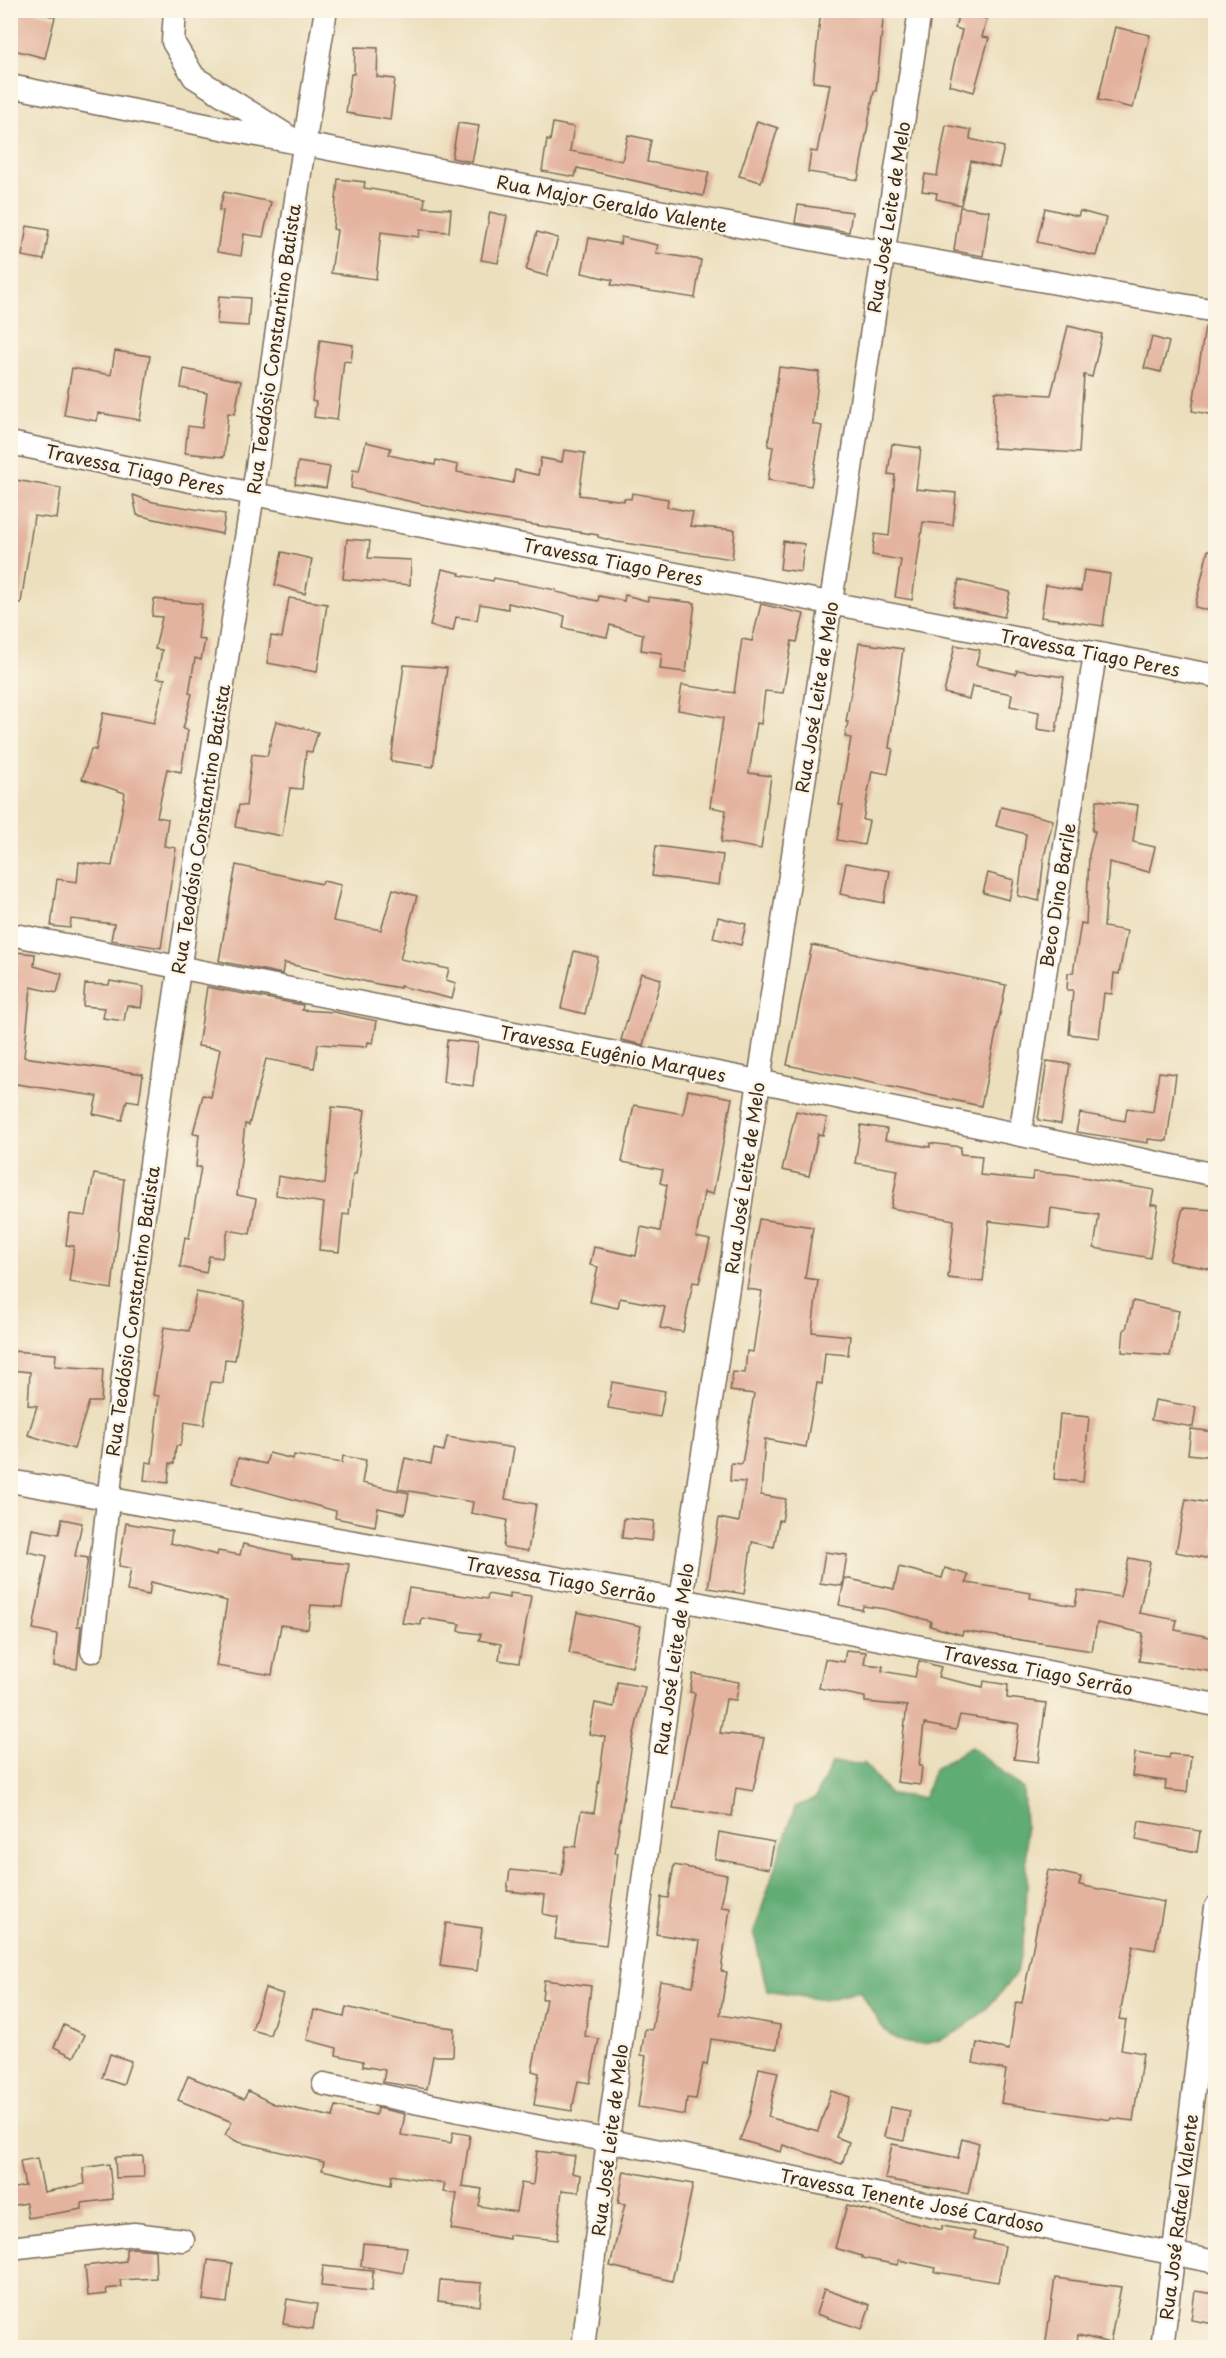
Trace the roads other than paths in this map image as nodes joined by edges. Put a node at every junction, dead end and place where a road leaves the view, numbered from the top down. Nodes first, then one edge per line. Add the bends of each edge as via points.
1 (175, 10) edge
2 (326, 10) edge
3 (920, 10) edge
4 (10, 87) edge
5 (302, 145) junction
6 (882, 253) junction
7 (1215, 311) edge
8 (10, 443) edge
9 (253, 494) junction
10 (830, 602) junction
11 (1095, 654) junction
12 (1215, 676) edge
13 (10, 934) edge
14 (178, 967) junction
15 (758, 1081) junction
16 (1020, 1135) junction
17 (1215, 1175) edge
18 (10, 1481) edge
19 (107, 1499) junction
20 (681, 1600) junction
21 (92, 1651) dead end
22 (1215, 1705) edge
23 (1215, 1907) edge
24 (324, 2084) dead end
25 (608, 2140) junction
26 (183, 2240) dead end
27 (10, 2248) edge
28 (1173, 2253) junction
29 (1215, 2262) edge
30 (584, 2348) edge
31 (1162, 2348) edge

1 - 5 street via 173,42 194,77
2 - 5 street, Rua Teodósio Constantino Batista
3 - 6 street, Rua José Leite de Melo
4 - 5 street, Rua Major Geraldo Valente
5 - 6 street, Rua Major Geraldo Valente
5 - 9 street, Rua Teodósio Constantino Batista
6 - 7 street, Rua Major Geraldo Valente
6 - 10 street, Rua José Leite de Melo
8 - 9 street, Travessa Tiago Peres
9 - 10 street, Travessa Tiago Peres
9 - 14 street, Rua Teodósio Constantino Batista
10 - 11 street, Travessa Tiago Peres
10 - 15 street, Rua José Leite de Melo
11 - 12 street, Travessa Tiago Peres
11 - 16 street, Beco Dino Barile
13 - 14 street, Travessa Eugênio Marques
14 - 15 street, Travessa Eugênio Marques
14 - 19 street, Rua Teodósio Constantino Batista
15 - 16 street, Travessa Eugênio Marques
15 - 20 street, Rua José Leite de Melo
16 - 17 street, Travessa Eugênio Marques
18 - 19 street, Travessa Tiago Serrão
19 - 20 street, Travessa Tiago Serrão
19 - 21 street, Rua Teodósio Constantino Batista
20 - 22 street, Travessa Tiago Serrão
20 - 25 street, Rua José Leite de Melo
23 - 28 street, Rua José Rafael Valente
24 - 25 street, Travessa Tenente José Cardoso
25 - 28 street, Travessa Tenente José Cardoso
25 - 30 street, Rua José Leite de Melo
26 - 27 street via 134,2235
28 - 29 street, Travessa Tenente José Cardoso
28 - 31 street, Rua José Rafael Valente

